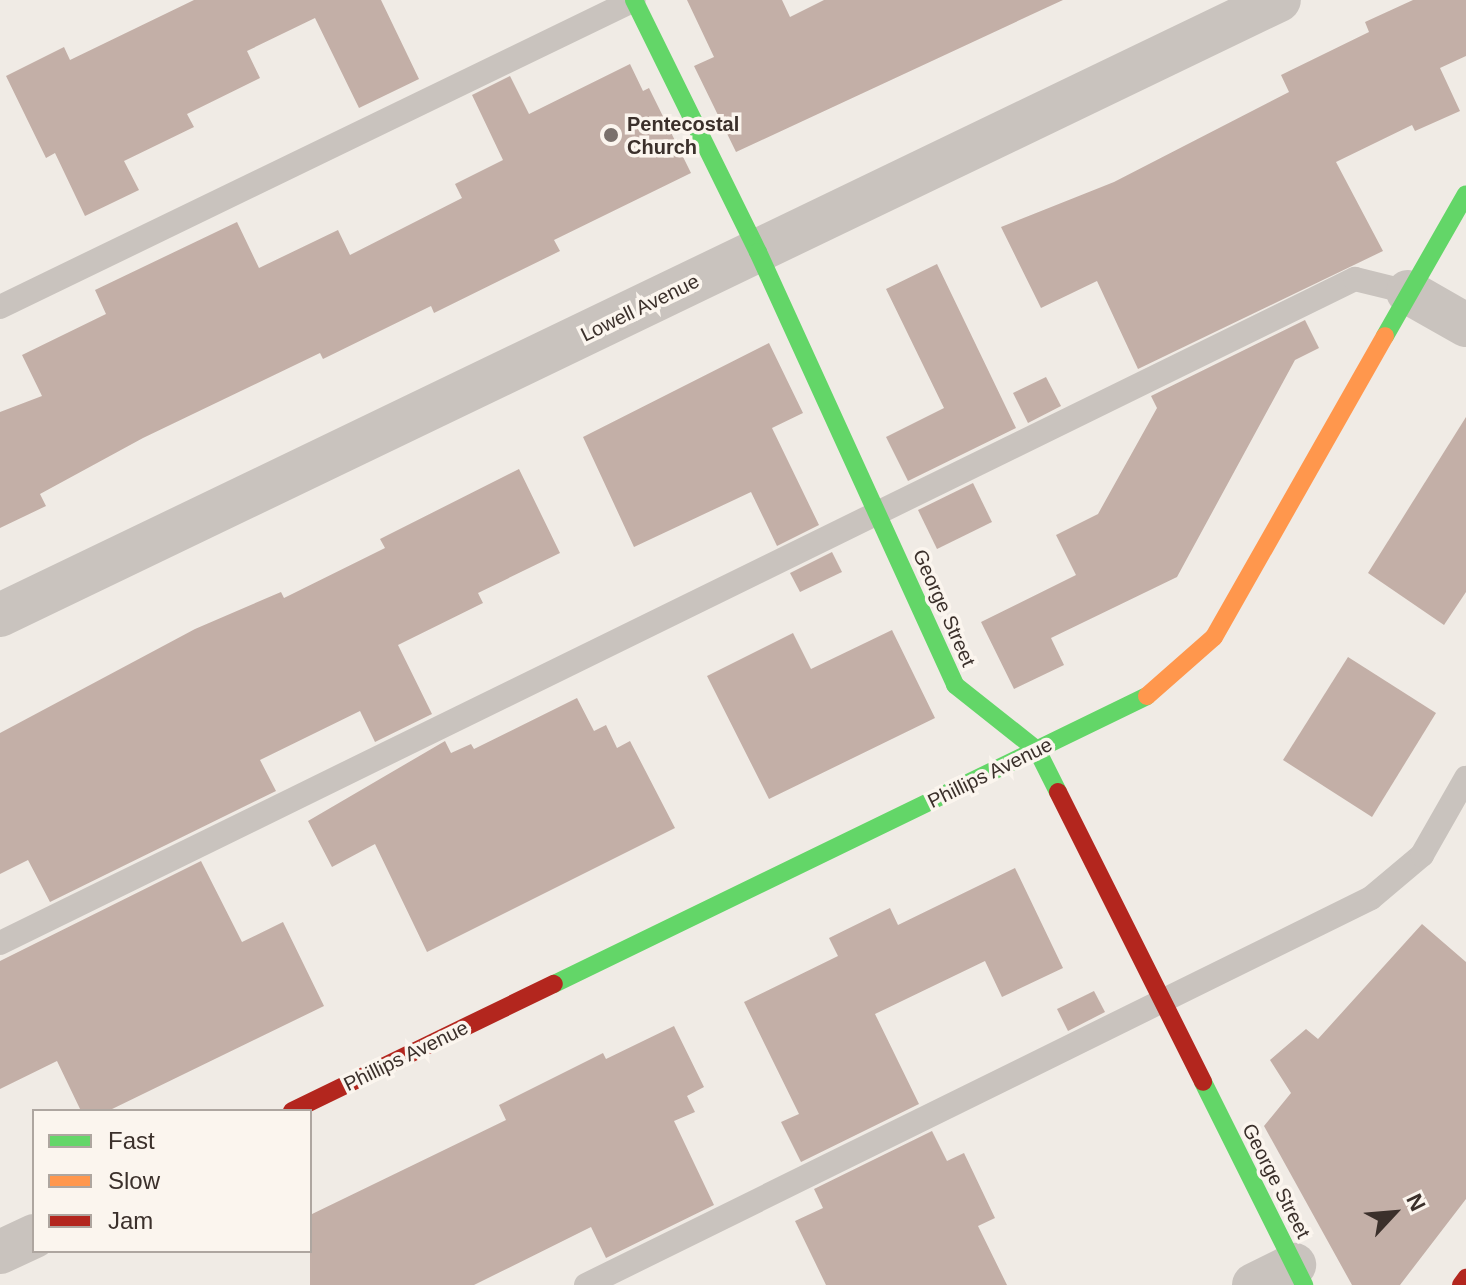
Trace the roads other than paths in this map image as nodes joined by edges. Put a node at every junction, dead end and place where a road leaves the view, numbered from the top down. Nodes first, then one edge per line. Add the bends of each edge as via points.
1 (634, 0) edge
2 (1279, 0) edge
3 (1466, 194) edge
4 (758, 252) junction
5 (1408, 292) junction
6 (0, 307) edge
7 (1466, 325) edge
8 (876, 511) junction
9 (0, 615) edge
10 (1037, 750) junction
11 (1466, 778) edge
12 (0, 943) edge
13 (1161, 1006) junction
14 (296, 1109) edge
15 (32, 1237) edge
16 (0, 1252) edge
17 (1299, 1275) edge
18 (1466, 1278) edge
19 (586, 1285) edge
20 (1254, 1285) edge
21 (1461, 1285) edge

1 - 4 street, George Street
1 - 6 lane
2 - 4 street, Lowell Avenue
3 - 5 street, Phillips Avenue
4 - 8 street, George Street
4 - 9 street, Lowell Avenue
5 - 7 street
5 - 8 lane via 1355,279
5 - 10 street, Phillips Avenue via 1214,637 1178,675 1134,705
8 - 10 street, George Street via 955,685
8 - 12 lane
10 - 13 street, George Street
10 - 14 street, Phillips Avenue
11 - 13 lane via 1406,873 1371,898
13 - 17 street, George Street
13 - 19 lane
15 - 16 street
17 - 20 street
18 - 21 street

